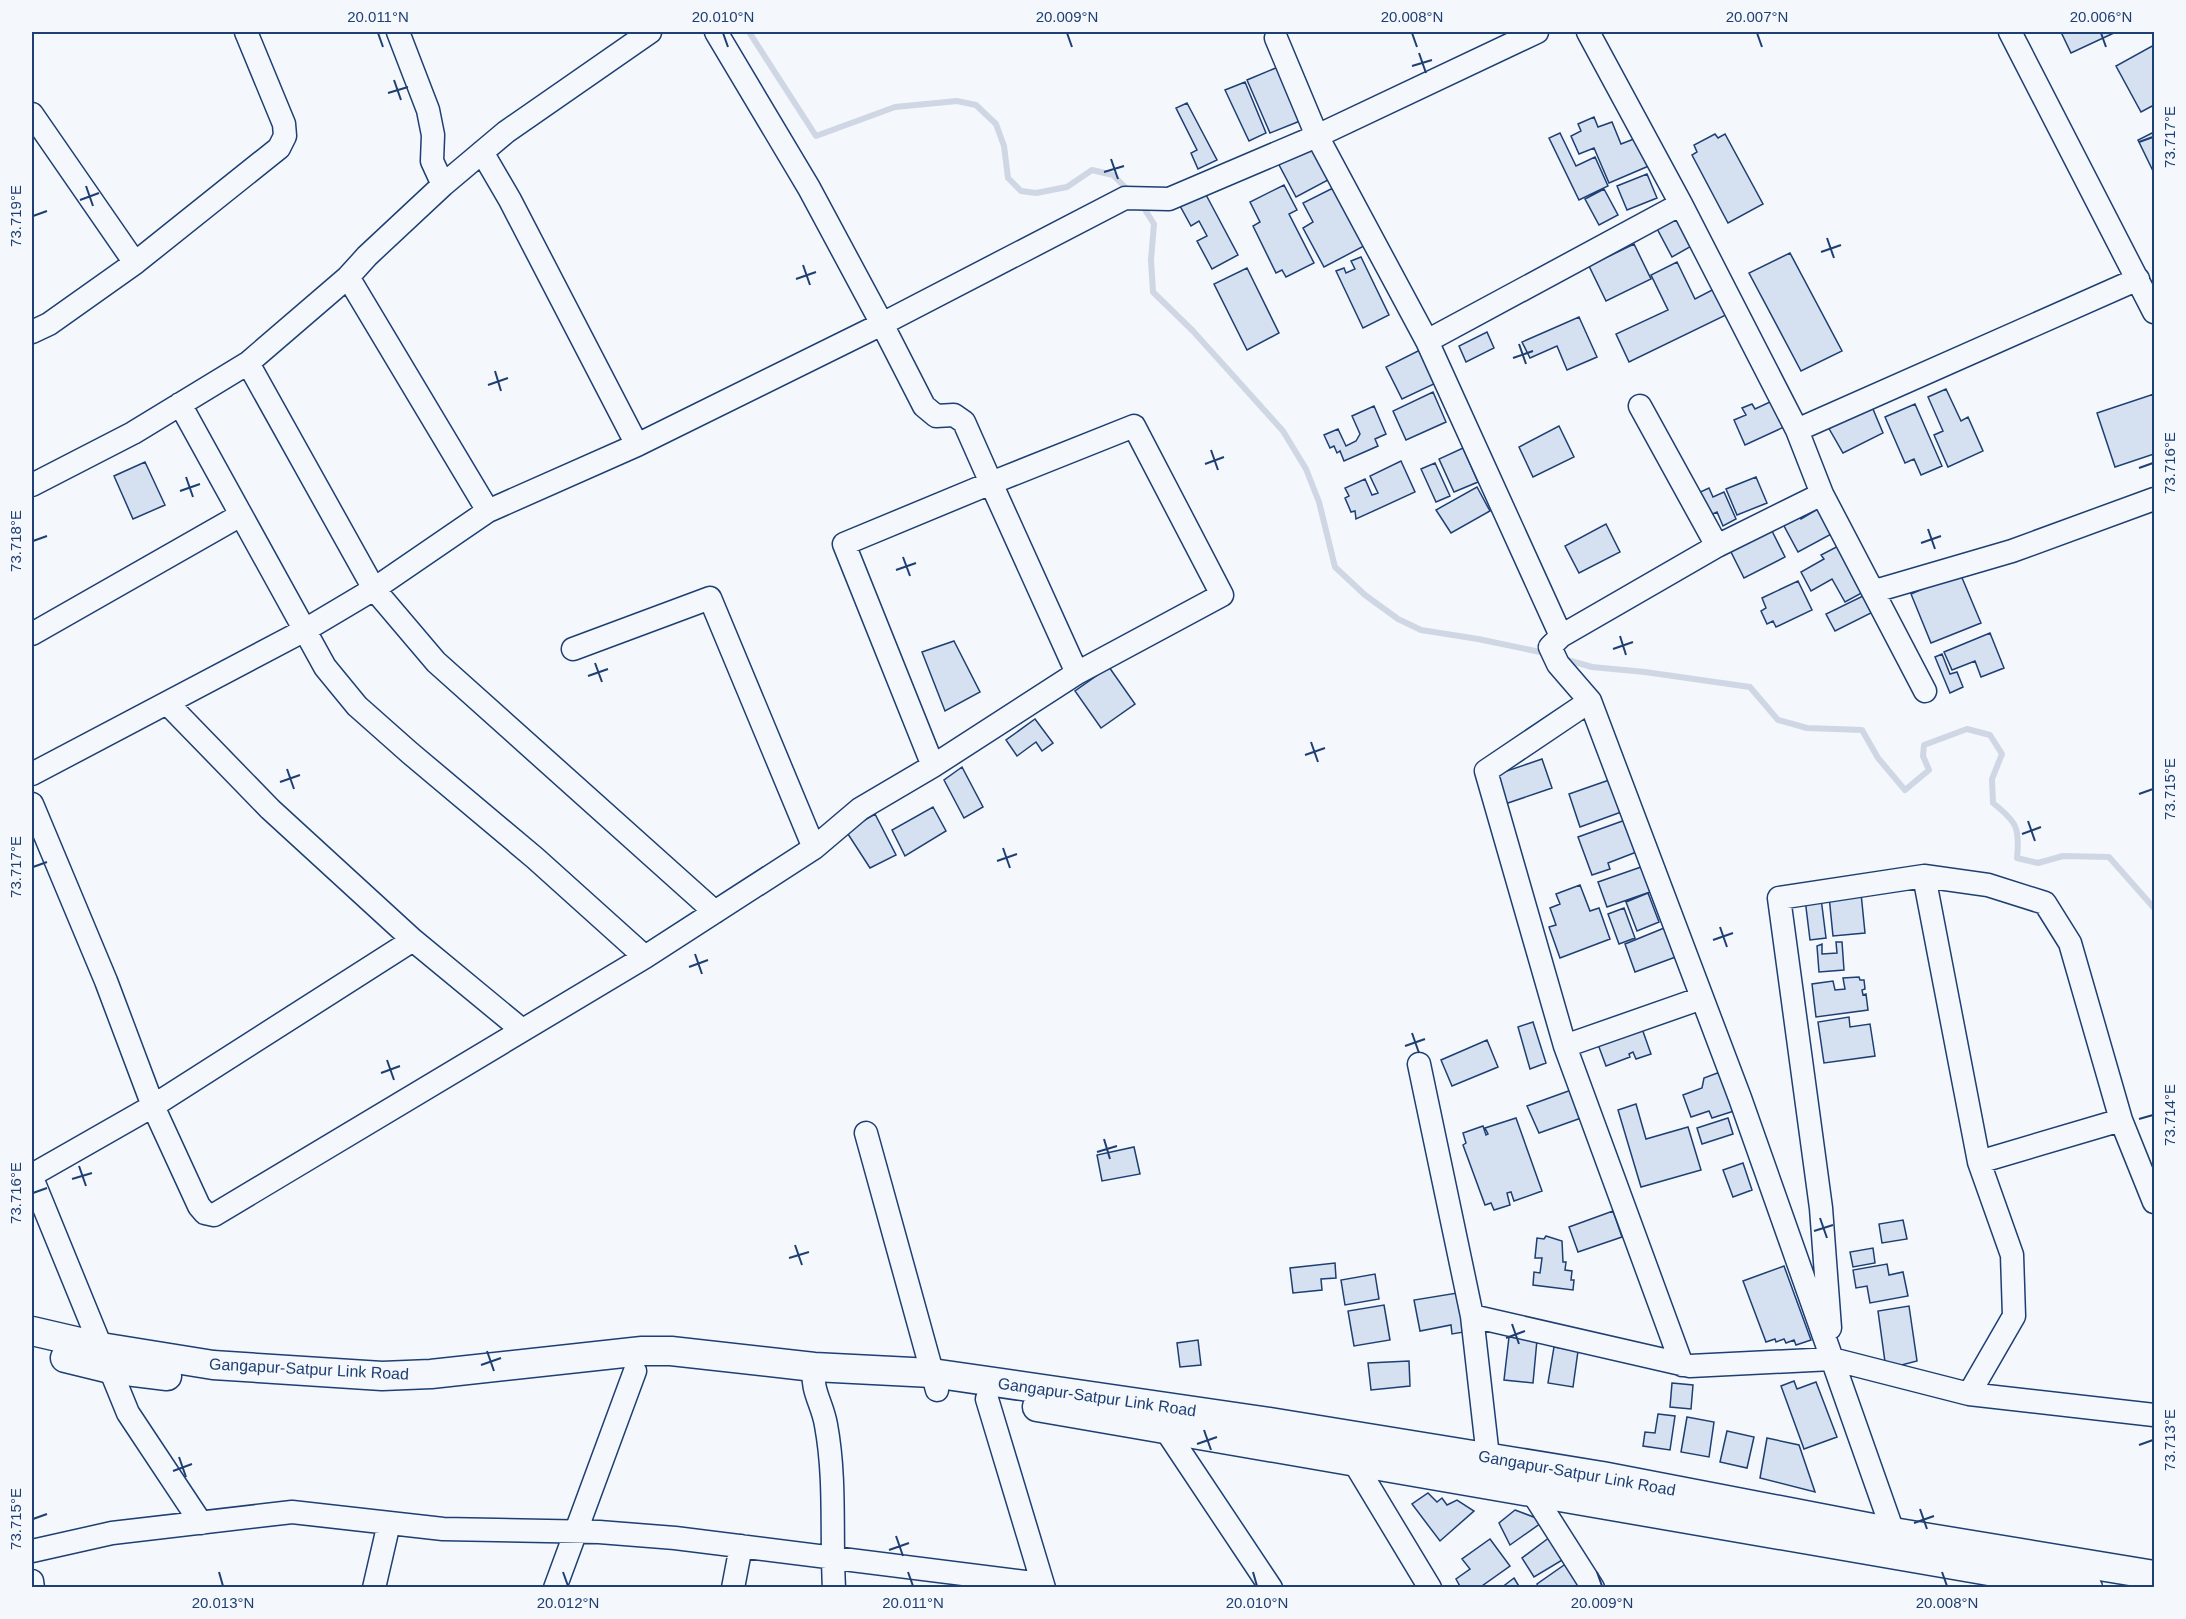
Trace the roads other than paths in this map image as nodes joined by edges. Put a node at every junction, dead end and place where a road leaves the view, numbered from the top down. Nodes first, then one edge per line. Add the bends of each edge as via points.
1 (246, 32) edge
2 (716, 32) edge
3 (1538, 32) edge
4 (1588, 32) edge
5 (2010, 32) edge
6 (402, 34) edge
7 (641, 34) edge
8 (1276, 38) dead end
9 (32, 114) edge
10 (1317, 136) junction
11 (482, 152) junction
12 (443, 185) junction
13 (1681, 204) junction
14 (135, 264) junction
15 (348, 277) junction
16 (2138, 279) junction
17 (2154, 312) edge
18 (882, 324) junction
19 (32, 332) edge
20 (1427, 341) junction
21 (248, 363) junction
22 (180, 404) junction
23 (1640, 406) dead end
24 (1797, 430) junction
25 (637, 445) junction
26 (992, 483) junction
27 (32, 485) edge
28 (1822, 494) junction
29 (2154, 499) edge
30 (488, 511) junction
31 (242, 515) junction
32 (1717, 546) junction
33 (374, 589) junction
34 (1875, 591) junction
35 (305, 630) junction
36 (32, 634) edge
37 (573, 649) dead end
38 (1556, 649) junction
39 (1077, 673) junction
40 (1926, 691) dead end
41 (1590, 701) junction
42 (167, 703) junction
43 (933, 766) junction
44 (32, 774) edge
45 (32, 804) edge
46 (814, 848) junction
47 (1924, 876) junction
48 (716, 912) junction
49 (413, 940) junction
50 (645, 957) junction
51 (1702, 998) junction
52 (522, 1030) junction
53 (1565, 1046) junction
54 (1419, 1064) dead end
55 (153, 1106) junction
56 (2121, 1120) junction
57 (866, 1133) dead end
58 (1979, 1162) junction
59 (32, 1177) edge
60 (2154, 1202) edge
61 (1472, 1316) junction
62 (32, 1331) edge
63 (32, 1350) edge
64 (106, 1358) junction
65 (1832, 1359) junction
66 (1682, 1365) junction
67 (635, 1371) junction
68 (813, 1374) junction
69 (935, 1382) junction
70 (1969, 1394) junction
71 (987, 1399) junction
72 (2154, 1414) edge
73 (1165, 1429) junction
74 (1355, 1449) junction
75 (1487, 1471) junction
76 (1532, 1492) junction
77 (201, 1522) junction
78 (389, 1523) junction
79 (576, 1532) junction
80 (1897, 1544) junction
81 (741, 1546) junction
82 (32, 1551) edge
83 (832, 1558) junction
84 (2154, 1575) edge
85 (32, 1581) edge
86 (1043, 1586) edge
87 (33, 1587) edge
88 (374, 1587) edge
89 (555, 1587) edge
90 (733, 1587) edge
91 (834, 1587) edge
92 (1271, 1587) edge
93 (1430, 1587) edge
94 (1593, 1587) edge
95 (2088, 1587) edge

1 - 14 street via 284,124 283,142
2 - 18 street via 809,188
3 - 10 street
4 - 13 street
5 - 16 street
6 - 12 street via 428,110 433,135 432,161
7 - 11 street
8 - 10 street
9 - 14 street
10 - 18 street via 1169,199 1125,198
10 - 20 street
11 - 12 street
11 - 25 street
12 - 15 street
13 - 20 street
13 - 24 street
14 - 19 street
15 - 21 street
15 - 30 street
16 - 17 street
16 - 24 street
18 - 25 street
18 - 26 street via 924,406 936,416 954,415 964,422
20 - 38 street
21 - 22 street
21 - 33 street
22 - 27 street
22 - 31 street
23 - 32 street
24 - 28 street
25 - 30 street
26 - 39 street
26 - 39 street via 1134,426 1222,595
26 - 43 street via 844,544
28 - 32 street
28 - 34 street
29 - 34 street via 2012,551
30 - 33 street
31 - 35 street
31 - 36 street
32 - 38 street
33 - 35 street
33 - 48 street via 436,662
34 - 40 street
35 - 42 street
35 - 50 street via 325,667 357,706
37 - 46 street via 710,598
38 - 41 street
39 - 43 street
41 - 51 street
41 - 53 street via 1486,771
42 - 44 street
42 - 49 street via 249,789
43 - 46 street via 860,809
45 - 55 street
46 - 48 street
47 - 56 street via 1988,885 2045,903 2070,943
47 - 58 street
47 - 65 street via 1779,898 1821,1209
48 - 50 street
49 - 52 street
49 - 55 street
50 - 52 street
51 - 53 street
51 - 65 street
52 - 55 street via 214,1215 199,1206
53 - 66 street
54 - 61 street
55 - 59 street
56 - 58 street
56 - 60 street
57 - 69 street
58 - 70 street via 2012,1255 2014,1316
59 - 64 street
61 - 66 street
61 - 75 street
62 - 64 main road, Gangapur-Satpur Link Road
63 - 64 main road, Gangapur-Satpur Link Road
64 - 67 main road, Gangapur-Satpur Link Road via 237,1385 381,1393
64 - 68 main road, Gangapur-Satpur Link Road via 382,1376 642,1351
64 - 77 street via 128,1413
65 - 66 street
65 - 70 street
65 - 80 street
67 - 68 main road, Gangapur-Satpur Link Road
67 - 79 street
68 - 69 main road, Gangapur-Satpur Link Road
68 - 83 street via 826,1424 834,1512
69 - 71 main road, Gangapur-Satpur Link Road
69 - 74 main road, Gangapur-Satpur Link Road via 1270,1422
70 - 72 street
71 - 73 main road, Gangapur-Satpur Link Road
71 - 86 street
73 - 74 main road, Gangapur-Satpur Link Road
73 - 92 street
74 - 75 main road, Gangapur-Satpur Link Road
74 - 93 street
75 - 76 main road, Gangapur-Satpur Link Road
75 - 80 main road, Gangapur-Satpur Link Road via 1602,1476
76 - 80 main road, Gangapur-Satpur Link Road
76 - 94 street
77 - 78 street via 292,1512
77 - 82 street via 112,1533
78 - 79 street via 443,1529
78 - 88 street
79 - 81 street
79 - 89 street
80 - 84 main road, Gangapur-Satpur Link Road
80 - 95 main road, Gangapur-Satpur Link Road
81 - 83 street
81 - 90 street
83 - 86 street
83 - 91 street
85 - 87 street

